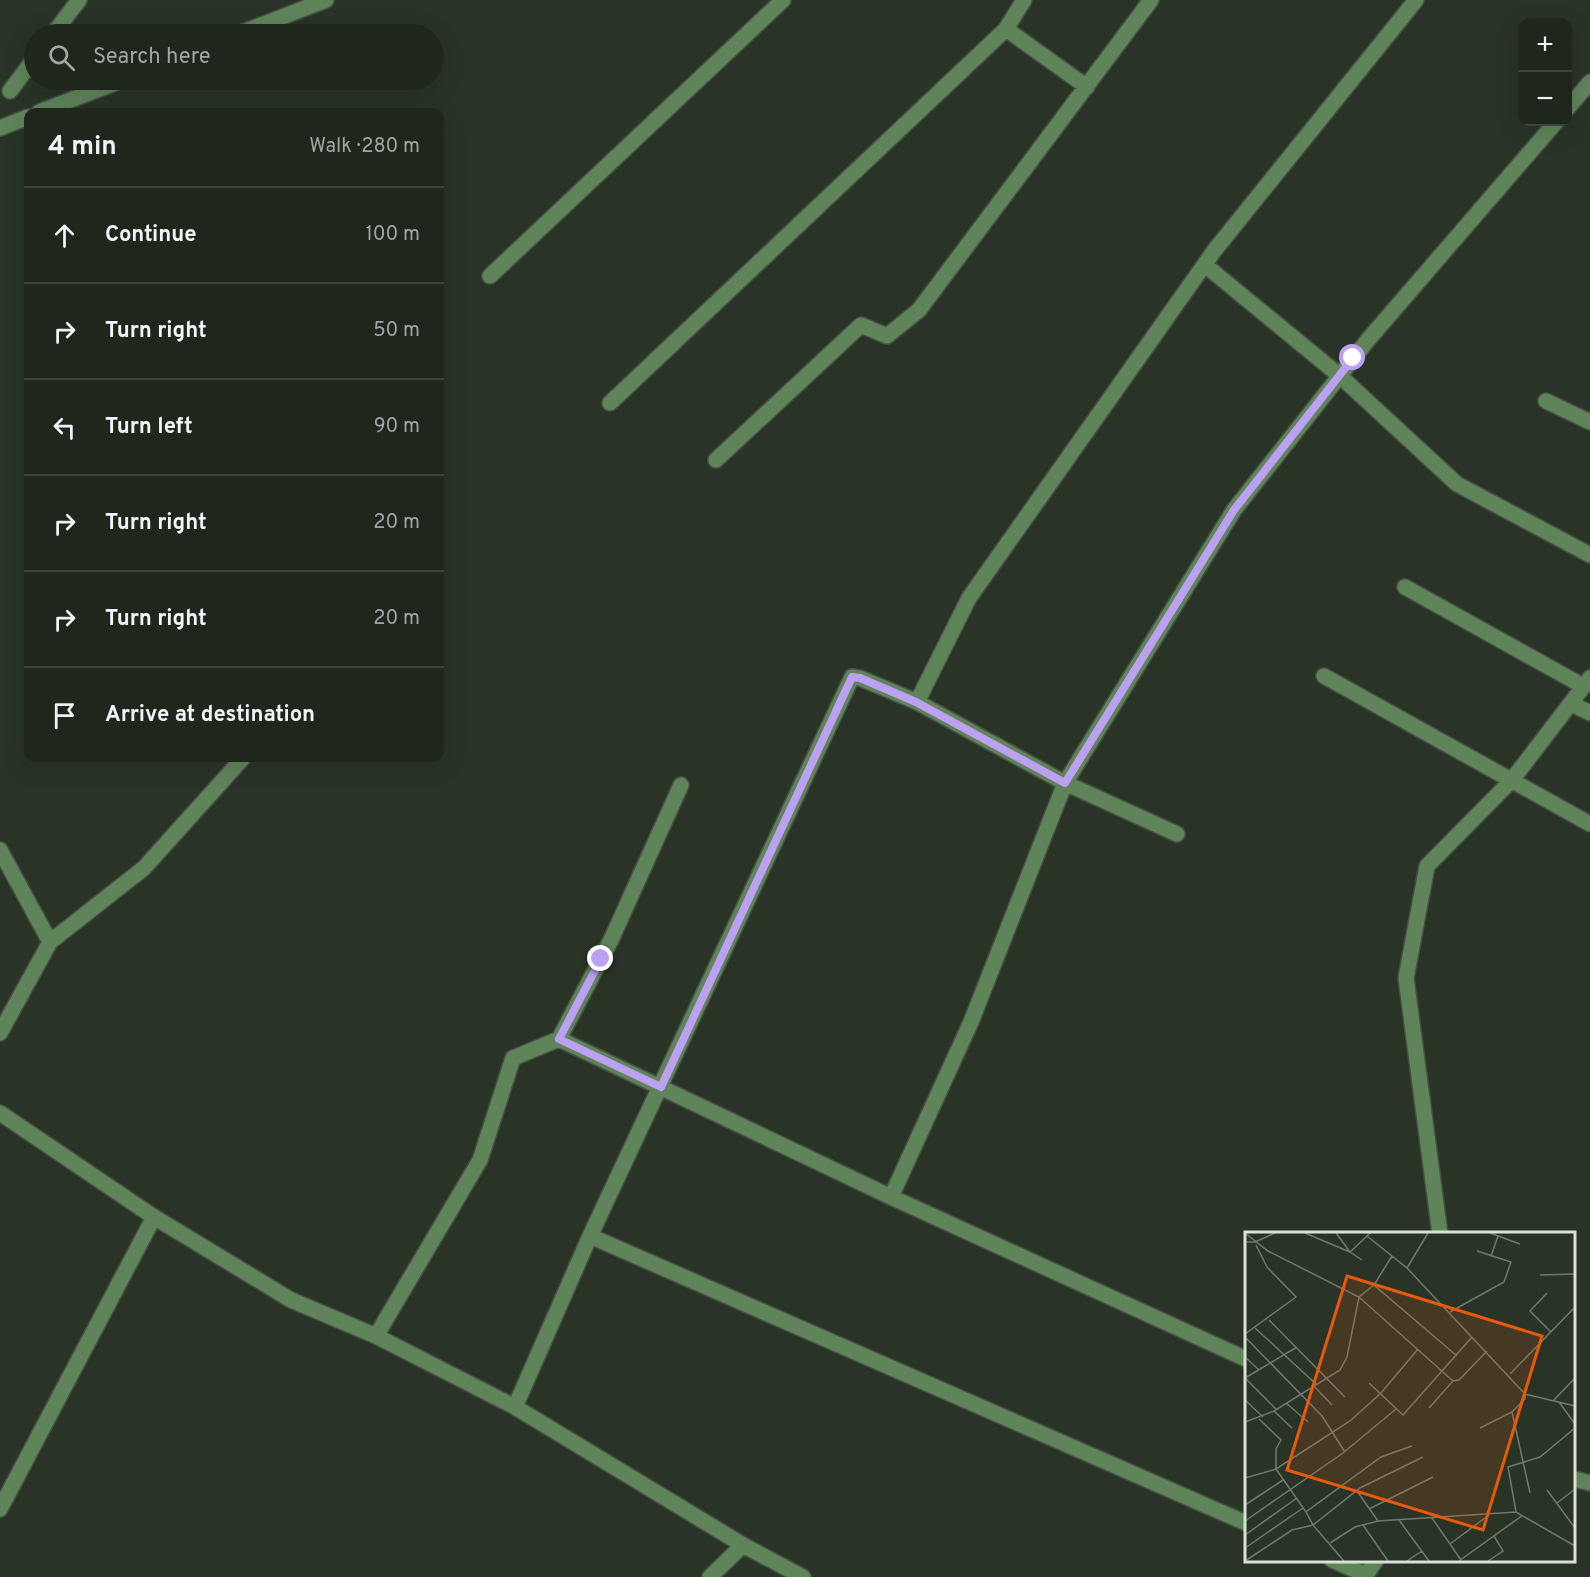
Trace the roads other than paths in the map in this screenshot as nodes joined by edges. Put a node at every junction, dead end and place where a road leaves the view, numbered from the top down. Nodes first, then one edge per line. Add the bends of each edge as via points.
1 (79, 0) edge
2 (326, 0) edge
3 (783, 0) edge
4 (1023, 0) edge
5 (1151, 0) edge
6 (1416, 0) edge
7 (61, 24) edge
8 (264, 24) edge
9 (1006, 29) junction
10 (24, 72) edge
11 (1590, 82) edge
12 (1086, 87) junction
13 (97, 90) edge
14 (10, 91) dead end
15 (1572, 103) edge
16 (50, 108) edge
17 (24, 119) edge
18 (1553, 126) edge
19 (0, 128) edge
20 (1204, 265) junction
21 (490, 276) dead end
22 (1340, 376) junction
23 (1546, 401) dead end
24 (610, 403) dead end
25 (1590, 422) edge
26 (716, 460) dead end
27 (1590, 555) edge
28 (1404, 587) dead end
29 (1324, 676) dead end
30 (1587, 682) edge
31 (916, 702) junction
32 (1572, 704) junction
33 (1590, 713) edge
34 (239, 762) edge
35 (1512, 780) junction
36 (1065, 783) junction
37 (681, 784) dead end
38 (1590, 824) edge
39 (1177, 834) dead end
40 (0, 850) edge
41 (50, 942) junction
42 (0, 1033) edge
43 (559, 1039) junction
44 (661, 1087) junction
45 (0, 1113) edge
46 (891, 1197) junction
47 (154, 1217) junction
48 (1440, 1232) edge
49 (590, 1236) junction
50 (376, 1336) junction
51 (1245, 1359) edge
52 (514, 1407) junction
53 (1575, 1479) edge
54 (1590, 1483) edge
55 (0, 1509) edge
56 (1245, 1523) edge
57 (743, 1545) junction
58 (1336, 1562) edge
59 (1375, 1562) edge
60 (1366, 1576) edge
61 (710, 1577) edge
62 (803, 1577) edge

1 - 7 street
2 - 8 street
3 - 21 street
4 - 9 street
5 - 12 street
6 - 20 street
9 - 12 street
9 - 24 street
10 - 14 street
11 - 15 street
12 - 26 street via 919,310 887,336 861,325
13 - 16 street
17 - 19 street
18 - 22 street
20 - 22 street
20 - 31 street via 969,598
22 - 27 street via 1457,484
22 - 36 street via 1234,510
23 - 25 street
28 - 30 street
29 - 35 street
30 - 32 street
31 - 36 street
31 - 44 street via 852,677
32 - 33 street
32 - 35 street
34 - 41 street via 144,868
35 - 38 street
35 - 48 street via 1427,866 1406,978
36 - 39 street
36 - 46 street via 971,1022
37 - 43 street via 611,940
40 - 41 street
41 - 42 street
43 - 44 street
43 - 50 street via 513,1058 480,1160
44 - 46 street
44 - 49 street
45 - 47 street
46 - 51 street
47 - 50 street via 291,1300
47 - 55 street
49 - 52 street
49 - 56 street
50 - 52 street
52 - 57 street
53 - 54 street
57 - 61 street
57 - 62 street
58 - 60 street
59 - 60 street

